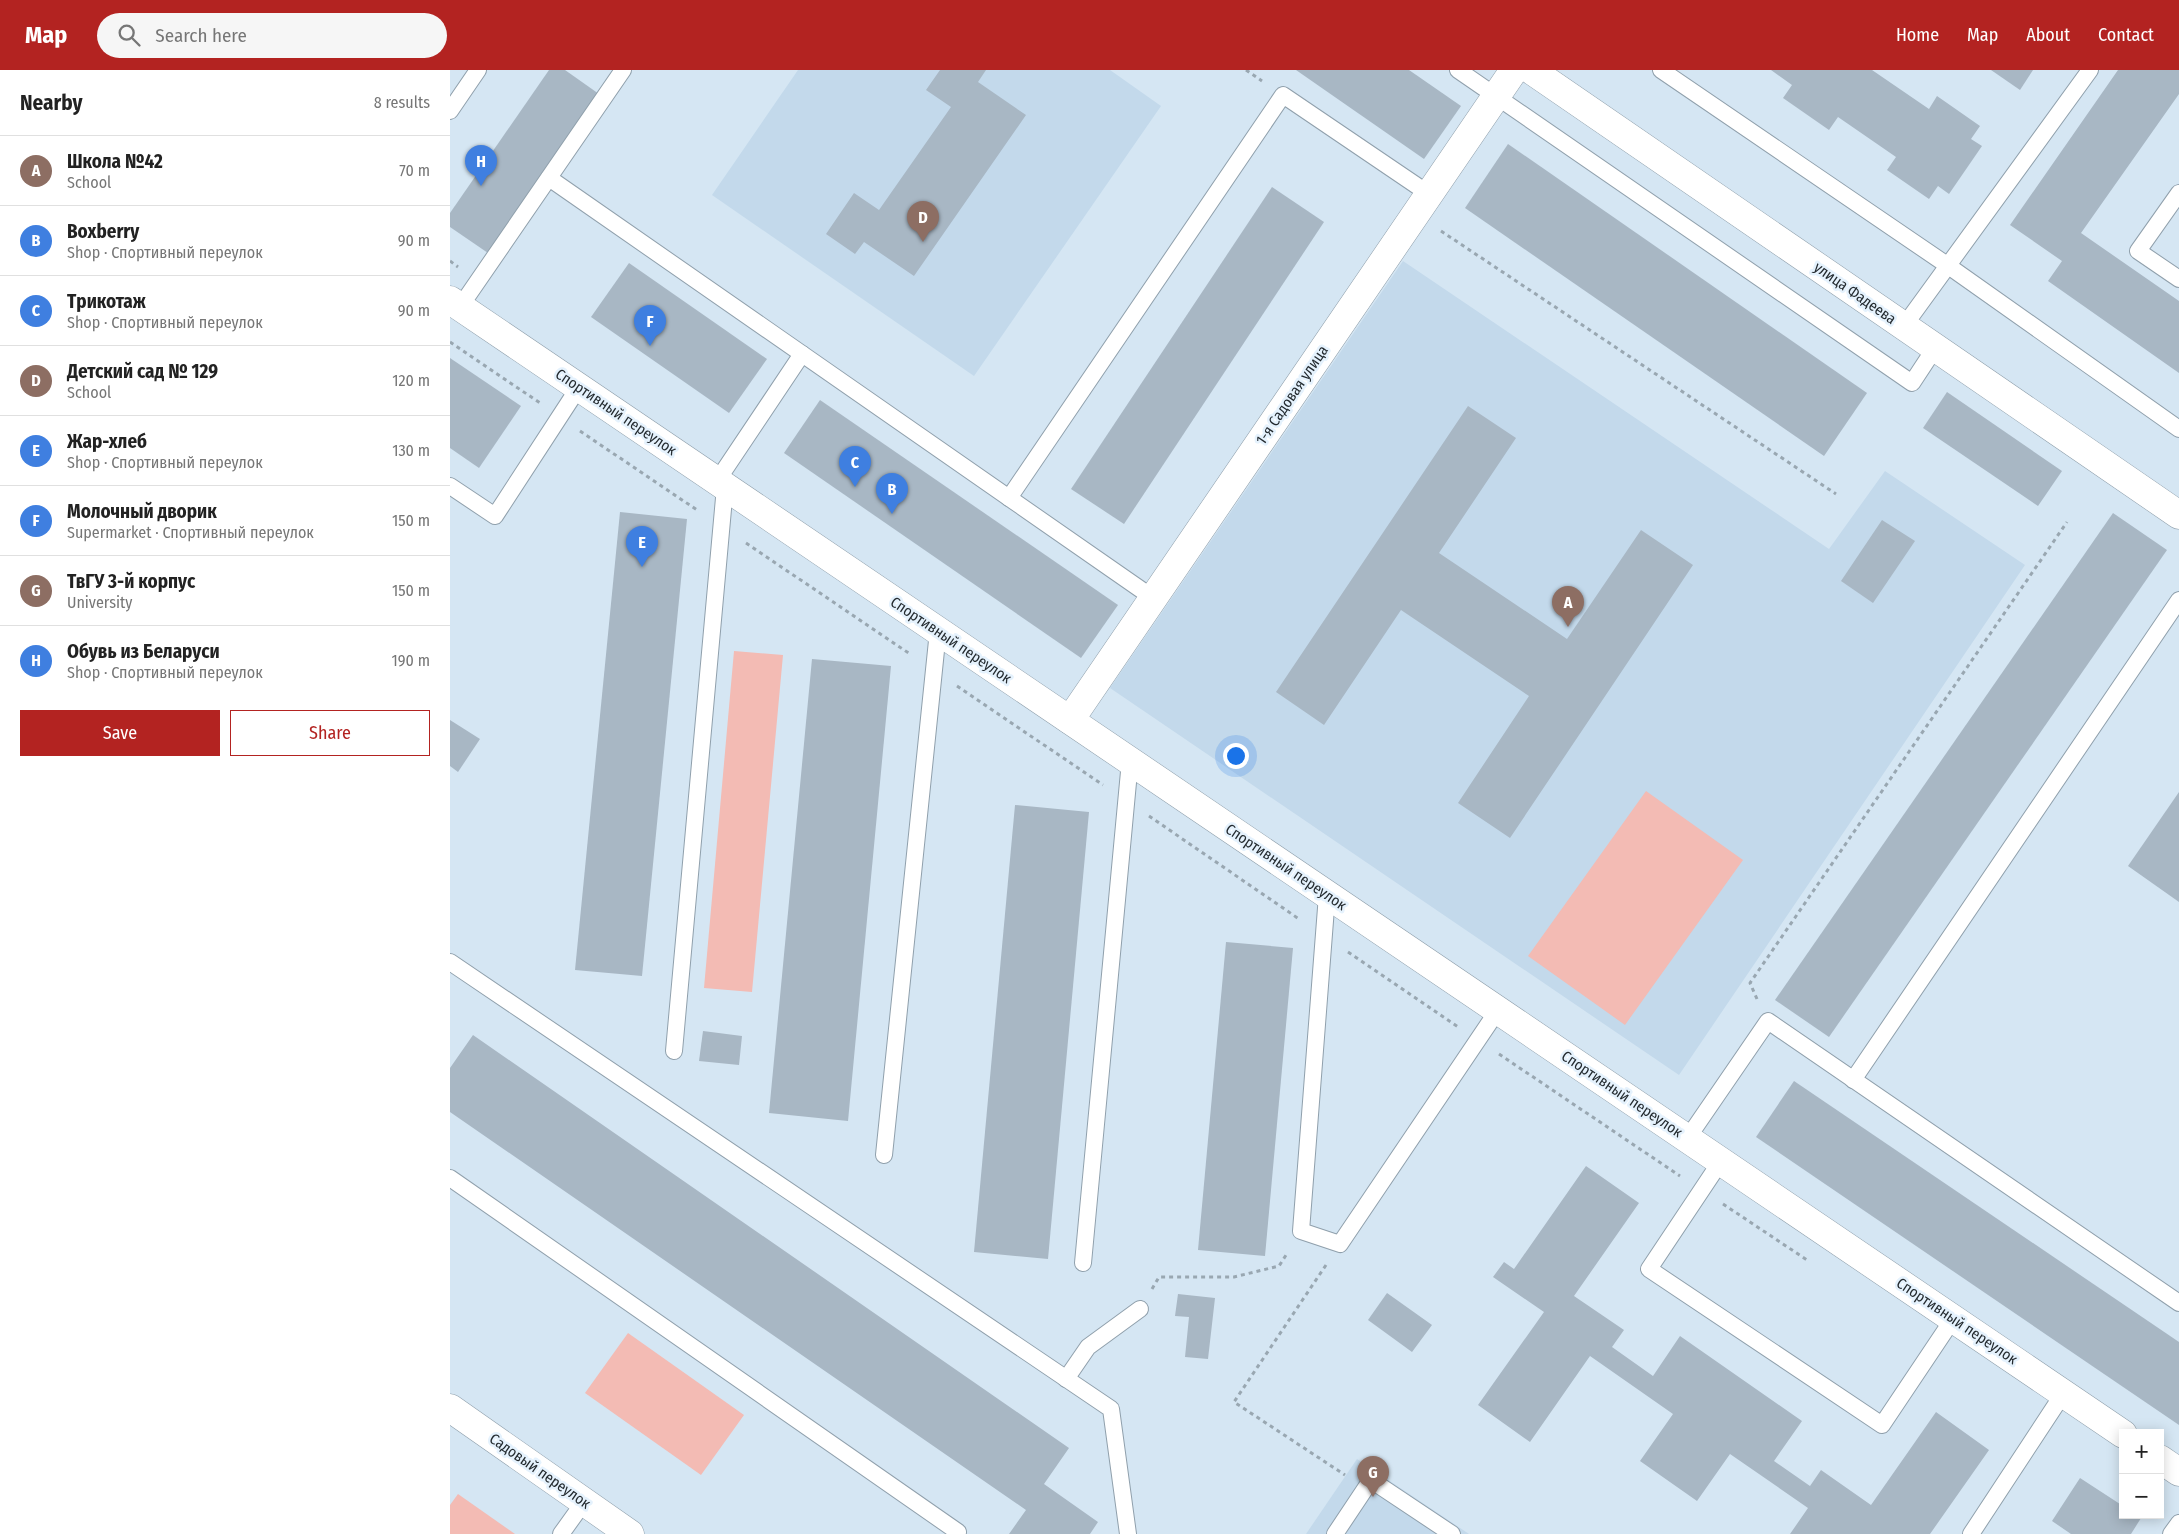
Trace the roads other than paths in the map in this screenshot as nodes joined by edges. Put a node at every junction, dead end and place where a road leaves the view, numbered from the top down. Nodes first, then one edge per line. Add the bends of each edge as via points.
1 (478, 70) edge
2 (623, 70) edge
3 (1458, 70) edge
4 (1660, 70) edge
5 (2090, 70) edge
6 (1530, 71) edge
7 (1496, 96) junction
8 (450, 111) edge
9 (549, 178) junction
10 (2179, 193) edge
11 (1422, 204) junction
12 (1947, 265) junction
13 (2179, 279) edge
14 (455, 303) edge
15 (1904, 326) junction
16 (1936, 348) junction
17 (802, 354) junction
18 (579, 387) junction
19 (2179, 429) edge
20 (721, 484) junction
21 (450, 486) edge
22 (1009, 498) junction
23 (2179, 515) edge
24 (1153, 598) junction
25 (2179, 600) edge
26 (938, 630) junction
27 (1070, 720) junction
28 (1130, 761) junction
29 (1327, 895) junction
30 (450, 962) edge
31 (1498, 1010) junction
32 (674, 1051) dead end
33 (1853, 1080) junction
34 (1687, 1139) junction
35 (884, 1155) dead end
36 (1721, 1162) junction
37 (450, 1178) edge
38 (1083, 1263) dead end
39 (2179, 1303) edge
40 (1140, 1308) road end
41 (1953, 1319) junction
42 (1066, 1379) junction
43 (2063, 1394) junction
44 (450, 1408) edge
45 (2119, 1431) edge
46 (2164, 1462) edge
47 (2179, 1472) edge
48 (584, 1502) junction
49 (2179, 1523) edge
50 (561, 1534) edge
51 (630, 1534) edge
52 (957, 1534) edge
53 (1128, 1534) edge
54 (1335, 1534) edge
55 (1452, 1534) edge
56 (1971, 1534) edge
57 (2172, 1534) edge

1 - 8 lane
2 - 9 lane
3 - 7 lane
4 - 12 lane
5 - 12 lane
6 - 7 street, 1-я Садовая улица
6 - 15 street, улица Фадеева
7 - 11 street, 1-я Садовая улица
7 - 16 lane via 1912,383
9 - 14 lane
9 - 17 lane
10 - 13 lane via 2138,250
11 - 22 lane via 1283,95
11 - 24 street, 1-я Садовая улица
12 - 15 lane
12 - 19 lane
14 - 18 street, Спортивный переулок
15 - 16 street, улица Фадеева
16 - 23 street, улица Фадеева
17 - 20 lane
17 - 22 lane
18 - 20 street, Спортивный переулок
18 - 21 lane via 495,516
20 - 26 street, Спортивный переулок
20 - 32 lane via 722,526
22 - 24 lane
24 - 27 street, 1-я Садовая улица
25 - 33 lane
26 - 27 street, Спортивный переулок
26 - 35 lane
27 - 28 street, Спортивный переулок
28 - 29 street, Спортивный переулок
28 - 38 lane
29 - 31 street, Спортивный переулок
29 - 31 lane via 1301,1231 1340,1244
30 - 42 lane
31 - 34 street, Спортивный переулок
33 - 34 lane via 1768,1022
33 - 39 lane
34 - 36 street, Спортивный переулок
36 - 41 street, Спортивный переулок
36 - 41 lane via 1649,1269 1882,1425
37 - 52 lane via 950,1526
40 - 42 lane via 1088,1347
41 - 43 street, Спортивный переулок
42 - 53 lane via 1111,1409
43 - 45 street, Спортивный переулок
43 - 56 lane
44 - 48 street, Садовый переулок
46 - 47 street
48 - 50 lane
48 - 51 street, Садовый переулок
49 - 57 lane
54 - 55 lane via 1371,1480

